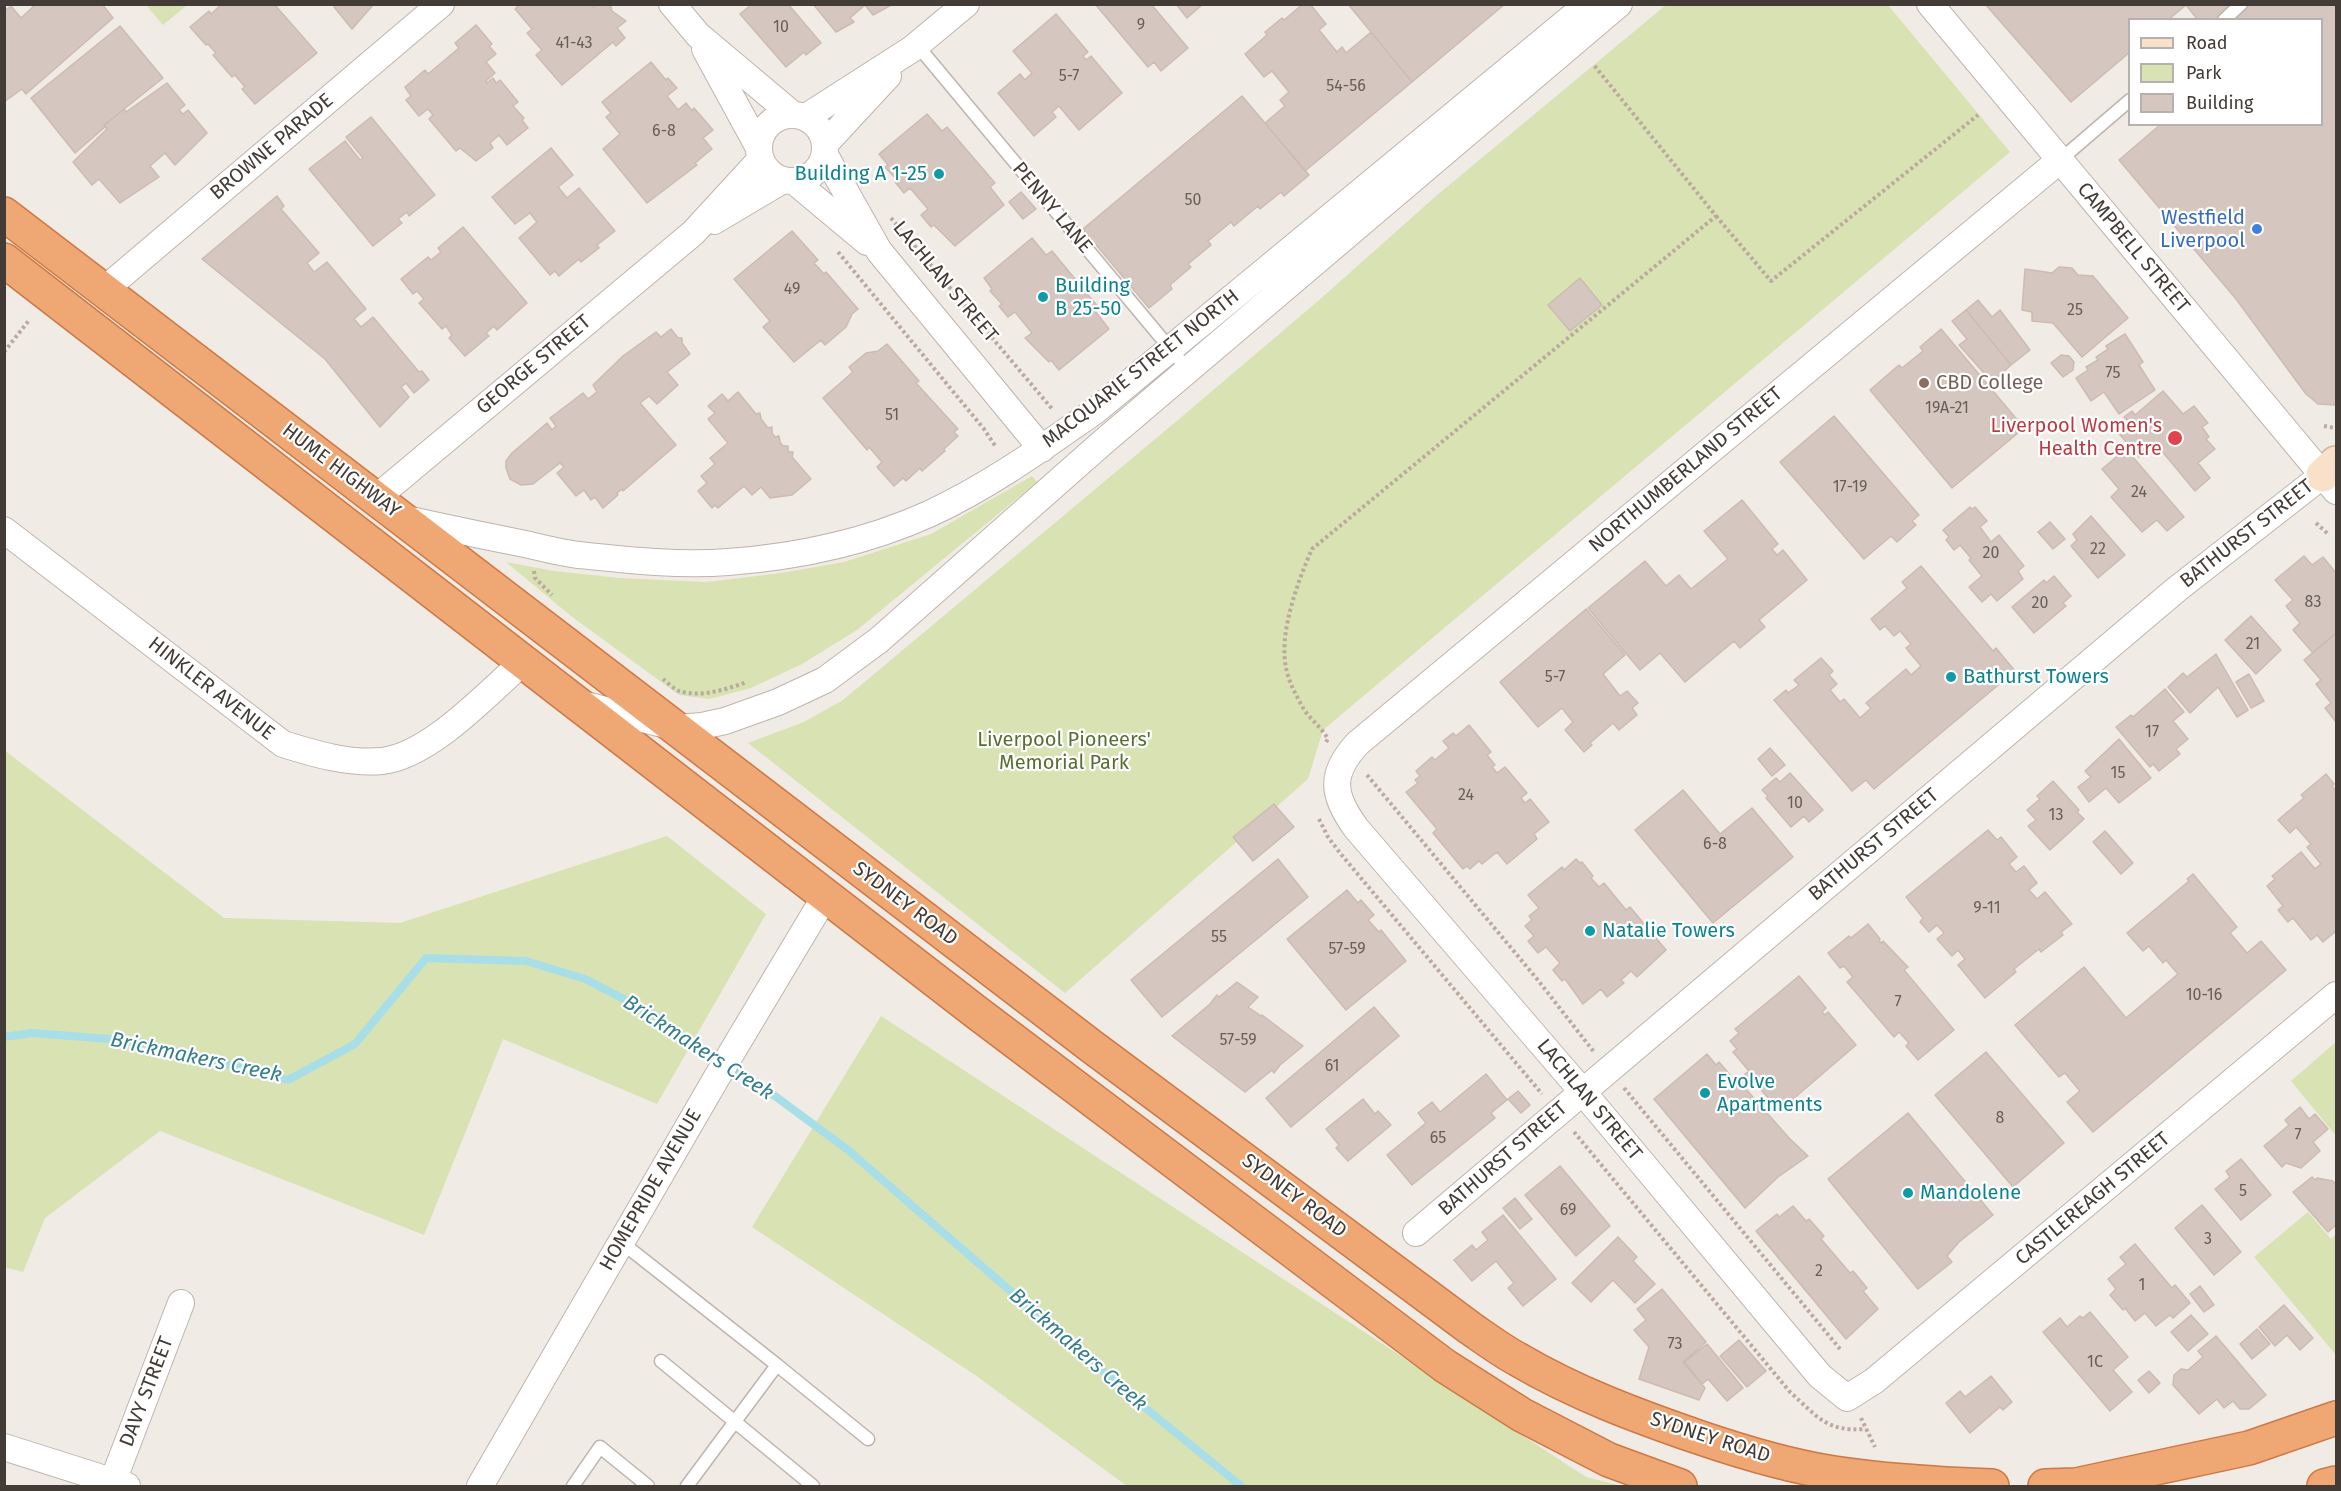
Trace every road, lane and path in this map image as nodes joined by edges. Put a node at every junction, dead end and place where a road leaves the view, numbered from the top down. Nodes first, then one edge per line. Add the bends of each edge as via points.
1 (441, 4) edge
2 (672, 4) edge
3 (966, 4) edge
4 (1588, 4) edge
5 (1619, 4) edge
6 (1930, 4) edge
7 (2241, 4) edge
8 (2226, 18) edge
9 (698, 35) junction
10 (915, 47) junction
11 (1593, 64) dead end
12 (2128, 102) edge
13 (1978, 115) dead end
14 (799, 116) junction
15 (825, 149) junction
16 (760, 154) junction
17 (2060, 160) junction
18 (789, 181) junction
19 (887, 212) dead end
20 (4, 214) edge
21 (1716, 216) junction
22 (693, 233) junction
23 (831, 244) dead end
24 (879, 251) junction
25 (4, 260) edge
26 (104, 290) junction
27 (30, 319) dead end
28 (1170, 349) junction
29 (4, 352) edge
30 (1188, 370) junction
31 (1053, 410) dead end
32 (2324, 426) dead end
33 (2335, 428) edge
34 (996, 447) dead end
35 (1042, 449) junction
36 (2332, 476) edge
37 (376, 498) junction
38 (405, 519) junction
39 (2316, 523) dead end
40 (4, 530) edge
41 (2328, 534) dead end
42 (534, 564) dead end
43 (560, 601) dead end
44 (524, 661) junction
45 (656, 674) dead end
46 (747, 682) dead end
47 (579, 703) junction
48 (678, 728) junction
49 (1323, 730) dead end
50 (1337, 795) joint
51 (849, 861) junction
52 (826, 895) junction
53 (2337, 995) edge
54 (1582, 1091) junction
55 (1416, 1233) dead end
56 (621, 1242) junction
57 (181, 1303) dead end
58 (661, 1361) dead end
59 (777, 1365) junction
60 (1847, 1398) junction
61 (2337, 1418) edge
62 (735, 1422) junction
63 (868, 1438) dead end
64 (4, 1447) edge
65 (1875, 1447) dead end
66 (2337, 1483) edge
67 (120, 1484) edge
68 (480, 1486) edge
69 (573, 1486) edge
70 (648, 1486) edge
71 (687, 1486) edge
72 (813, 1486) edge
73 (1680, 1486) edge
74 (1992, 1486) edge
75 (2068, 1486) edge
76 (2324, 1486) edge

1 - 26 street, BROWNE PARADE
2 - 9 street
3 - 10 street
4 - 28 street, MACQUARIE STREET NORTH
5 - 30 street, MACQUARIE STREET NORTH
6 - 17 street, CAMPBELL STREET
7 - 8 lane
9 - 14 street
9 - 16 street
10 - 14 street
10 - 15 street
10 - 28 lane, PENNY LANE
11 - 21 path
12 - 17 lane
13 - 21 path via 1771,281
14 - 15 street via 815,124 822,133
14 - 16 street via 781,116 765,129
15 - 18 street via 821,165 814,173
15 - 24 street, LACHLAN STREET
16 - 18 street via 766,169
16 - 22 street, GEORGE STREET
17 - 36 street, CAMPBELL STREET
17 - 50 street, NORTHUMBERLAND STREET via 1358,743 1344,758 1337,775
18 - 22 street, GEORGE STREET
18 - 24 street, LACHLAN STREET
19 - 31 path, LACHLAN STREET
20 - 26 highway, HUME HIGHWAY
21 - 49 path via 1312,549 1289,617 1286,670 1304,710
22 - 37 street, GEORGE STREET
23 - 34 path
24 - 35 street, LACHLAN STREET
25 - 44 highway, HUME HIGHWAY
26 - 37 highway, HUME HIGHWAY
27 - 29 path
28 - 30 lane, PENNY LANE
28 - 35 street, MACQUARIE STREET NORTH
30 - 48 street, MACQUARIE STREET NORTH via 879,640 825,680 725,721
32 - 33 path
35 - 38 street, MACQUARIE STREET NORTH via 970,494 893,528 841,544 727,563 576,555
36 - 54 street, BATHURST STREET via 2177,590
37 - 38 highway, HUME HIGHWAY
38 - 48 highway, HUME HIGHWAY
39 - 41 path
40 - 44 street, HINKLER AVENUE via 283,744 331,758 383,761 419,750
42 - 43 path via 535,578
44 - 47 highway, HUME HIGHWAY
45 - 46 path via 679,691 699,693
47 - 48 street, MACQUARIE STREET NORTH
47 - 52 highway, SYDNEY ROAD
48 - 51 highway, SYDNEY ROAD
50 - 54 street, LACHLAN STREET via 1356,828
51 - 52 highway
51 - 74 highway, SYDNEY ROAD via 1091,1046 1470,1328 1519,1360 1622,1409 1731,1448 1832,1473 1912,1483
52 - 56 street, HOMEPRIDE AVENUE
52 - 73 highway, SYDNEY ROAD via 1445,1366 1522,1415 1609,1460
53 - 60 street, CASTLEREAGH STREET via 1874,1381
54 - 55 street, BATHURST STREET
54 - 60 street, LACHLAN STREET via 1820,1376
56 - 59 lane
56 - 68 street, HOMEPRIDE AVENUE
57 - 67 street, DAVY STREET
58 - 62 lane
59 - 62 lane
59 - 63 lane
60 - 65 path
61 - 75 highway via 2249,1448
62 - 71 lane
62 - 72 lane
64 - 67 street
66 - 76 highway
69 - 70 lane via 600,1447

